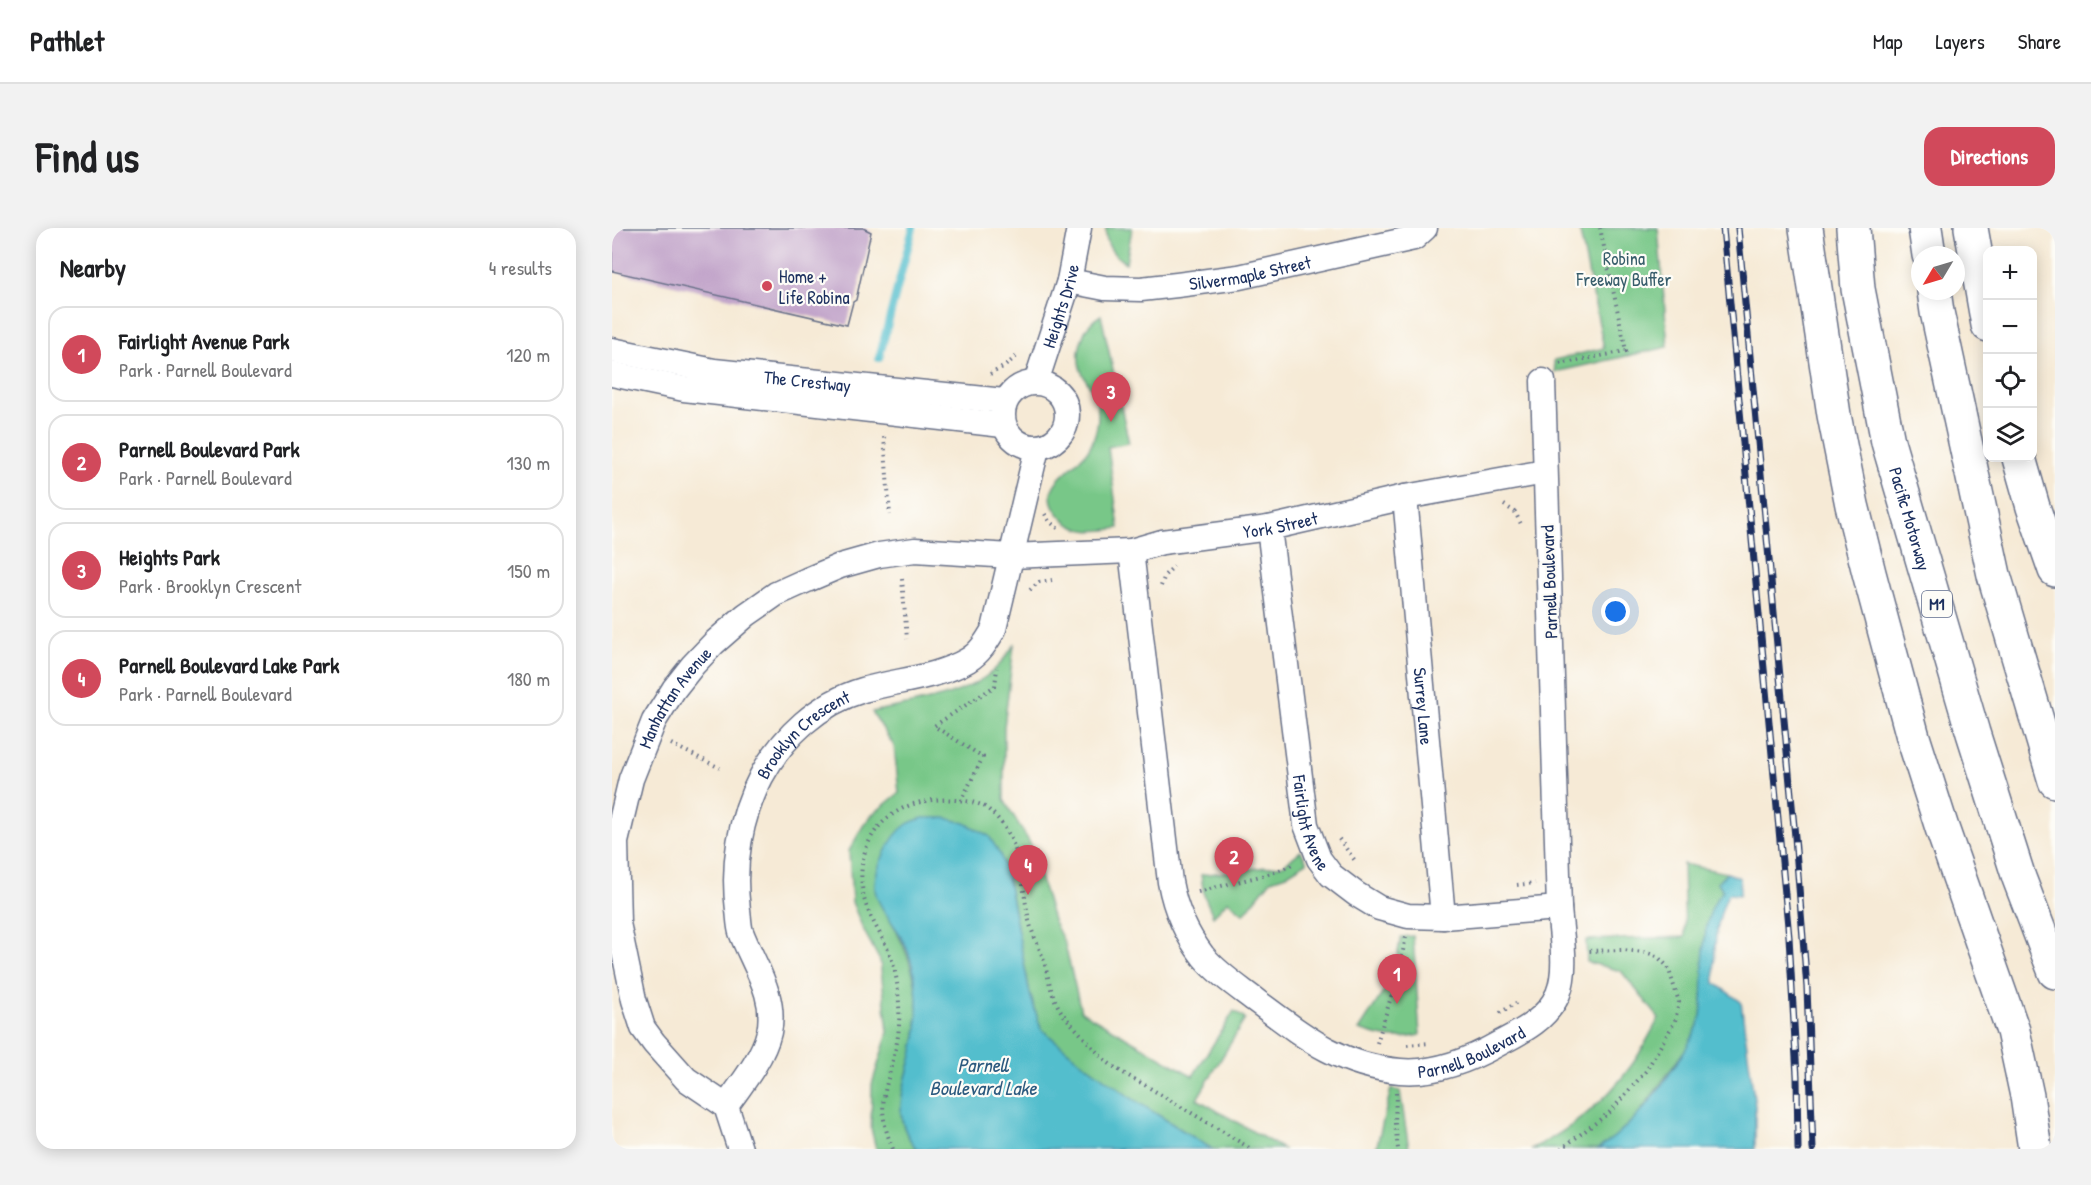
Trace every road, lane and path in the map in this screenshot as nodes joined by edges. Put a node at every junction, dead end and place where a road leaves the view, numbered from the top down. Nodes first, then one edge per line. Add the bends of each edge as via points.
1 (1079, 228) edge
2 (1425, 228) edge
3 (1600, 228) edge
4 (1806, 228) edge
5 (1853, 228) edge
6 (1925, 228) edge
7 (1971, 228) edge
8 (1928, 246) edge
9 (1070, 281) junction
10 (1935, 300) edge
11 (1984, 300) edge
12 (612, 350) edge
13 (1020, 352) dead end
14 (612, 374) edge
15 (983, 376) dead end
16 (1543, 381) joint
17 (1036, 382) junction
18 (1004, 413) junction
19 (884, 437) dead end
20 (1037, 448) junction
21 (2020, 462) edge
22 (1545, 472) junction
23 (1405, 496) junction
24 (1499, 504) dead end
25 (1043, 508) dead end
26 (890, 515) dead end
27 (1269, 528) junction
28 (1523, 531) dead end
29 (1066, 532) dead end
30 (1131, 551) junction
31 (1011, 556) junction
32 (1177, 564) dead end
33 (2055, 570) edge
34 (902, 579) dead end
35 (1058, 580) dead end
36 (1160, 590) dead end
37 (1028, 594) dead end
38 (907, 639) dead end
39 (998, 660) dead end
40 (671, 744) dead end
41 (720, 768) dead end
42 (2055, 781) edge
43 (961, 801) junction
44 (1336, 833) dead end
45 (1300, 861) dead end
46 (1359, 866) dead end
47 (1534, 871) dead end
48 (1535, 883) junction
49 (1196, 885) dead end
50 (1511, 885) dead end
51 (1198, 891) junction
52 (1535, 891) dead end
53 (1201, 899) dead end
54 (1559, 908) junction
55 (1443, 917) junction
56 (1406, 935) dead end
57 (1583, 951) dead end
58 (2055, 972) edge
59 (1519, 1002) dead end
60 (1499, 1014) dead end
61 (1371, 1041) dead end
62 (1378, 1042) junction
63 (1385, 1043) dead end
64 (1433, 1043) dead end
65 (1405, 1045) dead end
66 (1376, 1049) dead end
67 (1397, 1070) junction
68 (726, 1106) junction
69 (740, 1149) edge
70 (893, 1149) edge
71 (1251, 1149) edge
72 (1398, 1149) edge
73 (1562, 1149) edge
74 (2035, 1149) edge

1 - 9 street, Heights Drive
2 - 9 street, Silvermaple Street via 1414,238 1239,276 1141,289 1105,288
3 - 16 path via 1626,351 1543,368
4 - 74 highway via 1834,415 1852,505 1910,726 2013,1031
5 - 58 highway, Pacific Motorway / M1 via 1858,289 1888,442 1973,733 2019,878
6 - 8 highway
7 - 11 highway
9 - 17 street, Heights Drive
10 - 42 highway via 1994,575
12 - 18 street, The Crestway via 714,371
13 - 15 path via 1005,366
14 - 18 street, The Crestway via 684,389
16 - 22 street, Parnell Boulevard
17 - 18 street via 1012,391
17 - 20 street via 1056,390 1067,409 1067,420 1057,439
18 - 20 street via 1008,434 1026,447
19 - 26 path
20 - 31 street, Brooklyn Crescent
21 - 33 highway
22 - 23 street, York Street
22 - 54 street, Parnell Boulevard
23 - 27 street, York Street
23 - 55 street, Surrey Lane
24 - 28 path via 1515,512
25 - 29 path via 1049,521
27 - 30 street, York Street via 1162,542
27 - 55 street, Fairlight Avene via 1306,825 1318,859 1331,875 1379,908 1408,916
30 - 31 street, York Street
30 - 67 street, Parnell Boulevard via 1174,906 1204,957 1310,1041 1340,1057
31 - 68 street, Brooklyn Crescent via 994,629 985,645 969,660 946,670 861,691 832,704 803,724 762,776 745,819 736,858 736,897 740,931 770,1002 769,1032 755,1064
31 - 68 street, Manhattan Avenue via 915,550 879,555 840,566 776,594 714,643 674,689 654,721 631,779 616,842 618,923 643,1028 686,1079
32 - 36 path via 1165,575
34 - 38 path
35 - 37 path via 1039,582
39 - 43 path via 995,686 934,726 982,757
40 - 41 path
43 - 70 path via 945,799 903,807 874,831 861,864 866,908 889,950 898,990 898,1032 883,1107
43 - 71 path via 988,808 1014,844 1034,936 1056,1003 1069,1021 1111,1065
44 - 46 path
45 - 51 path via 1272,873
47 - 48 path
48 - 50 path
48 - 52 path
49 - 51 path
51 - 53 path
54 - 55 street, Fairlight Avene
54 - 67 street, Parnell Boulevard via 1563,967 1558,993 1547,1013 1487,1050 1454,1064 1429,1070
56 - 62 path
57 - 73 path via 1623,950 1657,956 1668,967 1679,1002 1675,1021 1646,1071 1610,1113
59 - 60 path
61 - 62 path
62 - 63 path
62 - 66 path
64 - 65 path
67 - 72 path
68 - 69 street

